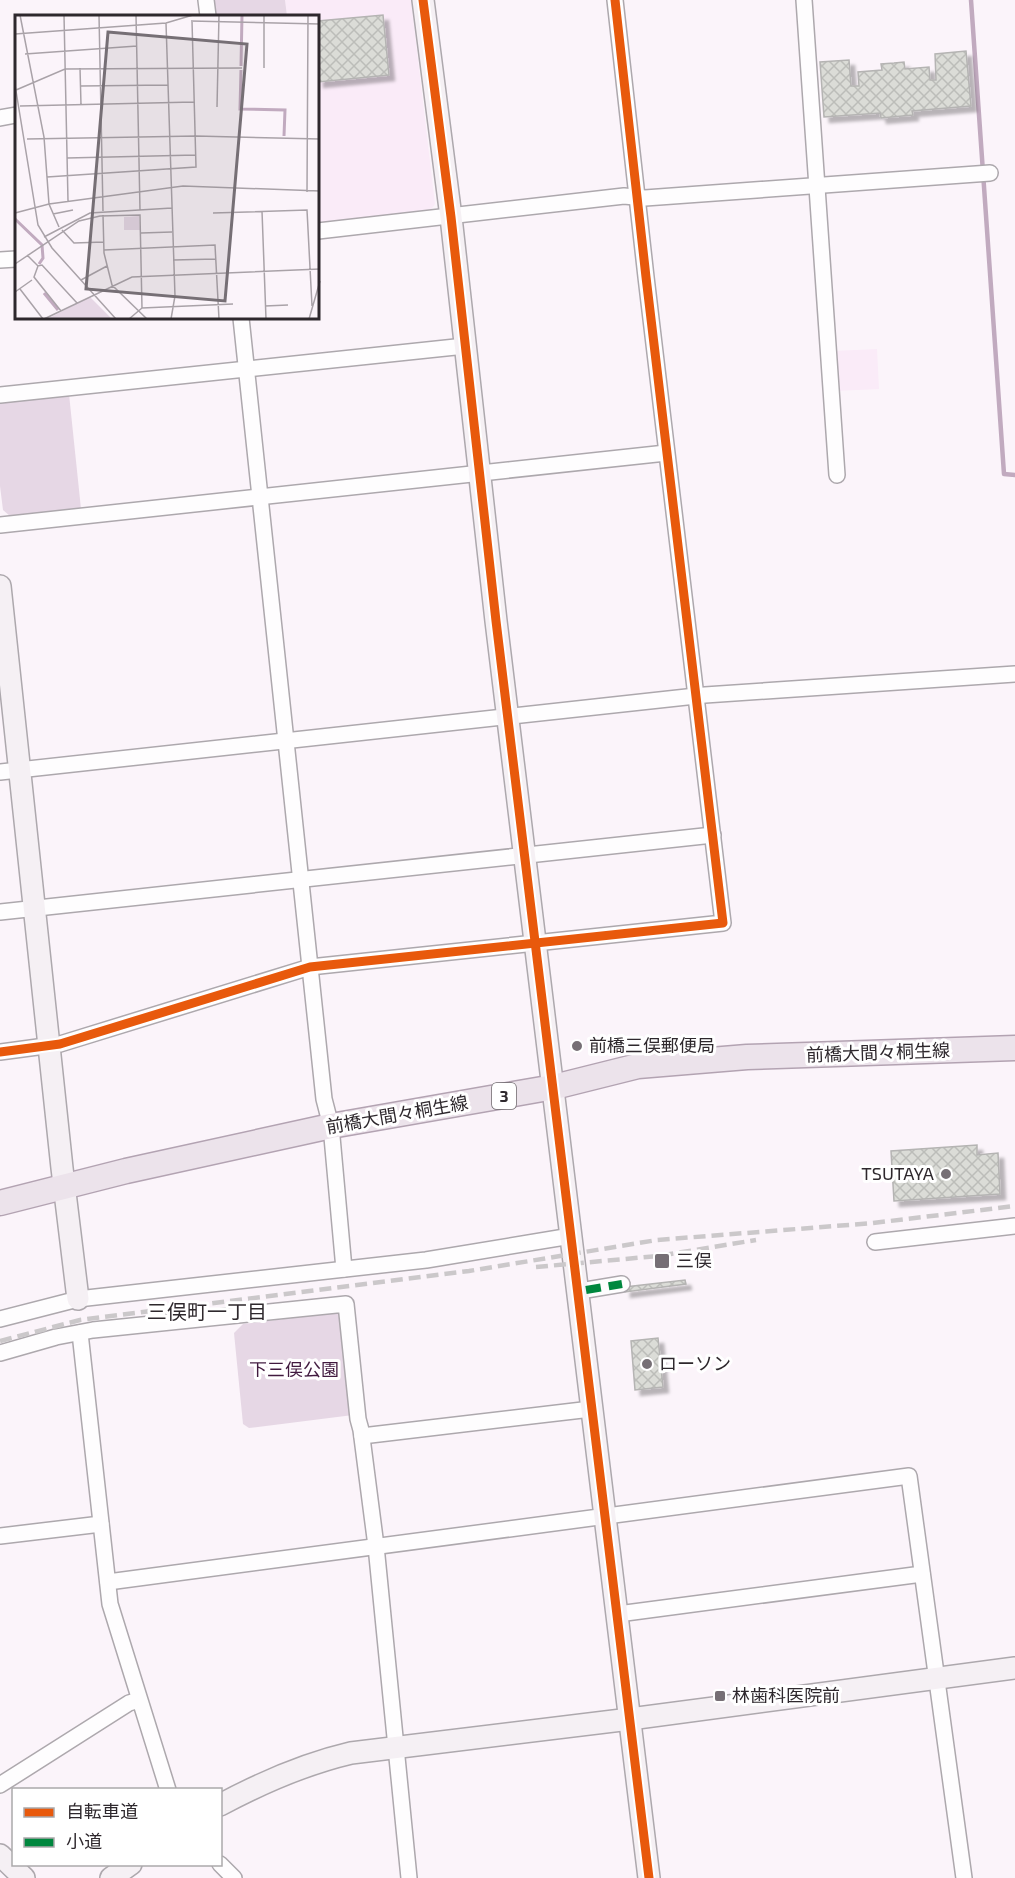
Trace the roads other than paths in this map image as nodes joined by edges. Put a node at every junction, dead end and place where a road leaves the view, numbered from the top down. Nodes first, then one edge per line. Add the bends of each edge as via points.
1 (206, 0) edge
2 (423, 0) edge
3 (615, 0) edge
4 (804, 0) edge
5 (208, 15) edge
6 (15, 115) edge
7 (0, 118) edge
8 (990, 173) dead end
9 (817, 186) junction
10 (637, 196) junction
11 (451, 217) junction
12 (320, 231) edge
13 (15, 258) edge
14 (0, 260) edge
15 (241, 320) edge
16 (465, 346) junction
17 (247, 369) junction
18 (0, 395) edge
19 (666, 453) junction
20 (480, 474) junction
21 (837, 475) dead end
22 (260, 498) junction
23 (0, 525) edge
24 (0, 586) edge
25 (1015, 674) edge
26 (697, 697) junction
27 (508, 717) junction
28 (286, 741) junction
29 (10, 771) edge
30 (713, 835) junction
31 (525, 856) junction
32 (301, 880) junction
33 (34, 908) junction
34 (0, 912) edge
35 (535, 943) junction
36 (310, 967) junction
37 (50, 1047) junction
38 (1015, 1048) edge
39 (0, 1052) edge
40 (554, 1087) junction
41 (332, 1126) junction
42 (64, 1187) junction
43 (0, 1203) edge
44 (1015, 1226) edge
45 (571, 1236) junction
46 (875, 1242) dead end
47 (344, 1269) junction
48 (622, 1284) dead end
49 (586, 1290) dead end
50 (78, 1299) junction
51 (0, 1318) edge
52 (80, 1333) junction
53 (0, 1353) edge
54 (591, 1409) junction
55 (362, 1436) junction
56 (606, 1515) junction
57 (101, 1524) junction
58 (0, 1536) edge
59 (376, 1546) junction
60 (922, 1574) junction
61 (108, 1582) junction
62 (618, 1614) junction
63 (1015, 1668) edge
64 (935, 1679) junction
65 (139, 1700) junction
66 (630, 1719) junction
67 (395, 1746) junction
68 (0, 1785) edge
69 (167, 1788) edge
70 (222, 1804) edge
71 (0, 1855) edge
72 (127, 1866) edge
73 (222, 1866) edge
74 (24, 1878) edge
75 (111, 1878) edge
76 (234, 1878) edge
77 (409, 1878) edge
78 (649, 1878) edge
79 (964, 1878) edge

1 - 5 street
2 - 11 street
3 - 10 street
4 - 9 street
6 - 7 street
8 - 9 street
9 - 10 street
9 - 21 street
10 - 11 street
10 - 19 street
11 - 12 street
11 - 16 street
13 - 14 street
15 - 17 street
16 - 17 street
16 - 20 street
17 - 18 street
17 - 22 street
19 - 20 street
19 - 26 street
20 - 22 street
20 - 27 street
22 - 23 street
22 - 28 street
24 - 29 street
25 - 26 street
26 - 27 street
26 - 30 street
27 - 28 street
27 - 31 street
28 - 29 street
28 - 32 street
29 - 33 street
30 - 31 street
30 - 35 street via 723,923
31 - 32 street
31 - 35 street
32 - 33 street
32 - 36 street
33 - 34 street
33 - 37 street
35 - 36 street
35 - 40 street
36 - 37 street
36 - 41 street via 325,1107
37 - 39 street
37 - 42 street
38 - 40 main road, 前橋大間々桐生線 / 3 via 747,1057 638,1066
40 - 41 main road, 前橋大間々桐生線 / 3
40 - 45 street
41 - 42 main road, 前橋大間々桐生線 / 3
41 - 47 street
42 - 43 main road, 前橋大間々桐生線 / 3
42 - 50 street
44 - 46 street
45 - 47 street
45 - 54 street
47 - 50 street
48 - 49 street
50 - 51 street
52 - 53 street
52 - 55 street via 346,1304
52 - 57 street
54 - 55 street
54 - 56 street
55 - 59 street
56 - 59 street
56 - 60 street via 909,1476
56 - 62 street
57 - 58 street
57 - 61 street
59 - 61 street
59 - 67 street
60 - 62 street
60 - 64 street
61 - 65 street via 110,1604
62 - 66 street
63 - 64 street
64 - 66 street
64 - 79 street
65 - 68 street
65 - 69 street
66 - 67 street
66 - 78 street
67 - 70 street via 296,1768
67 - 77 street
71 - 74 street
72 - 75 street
73 - 76 street

